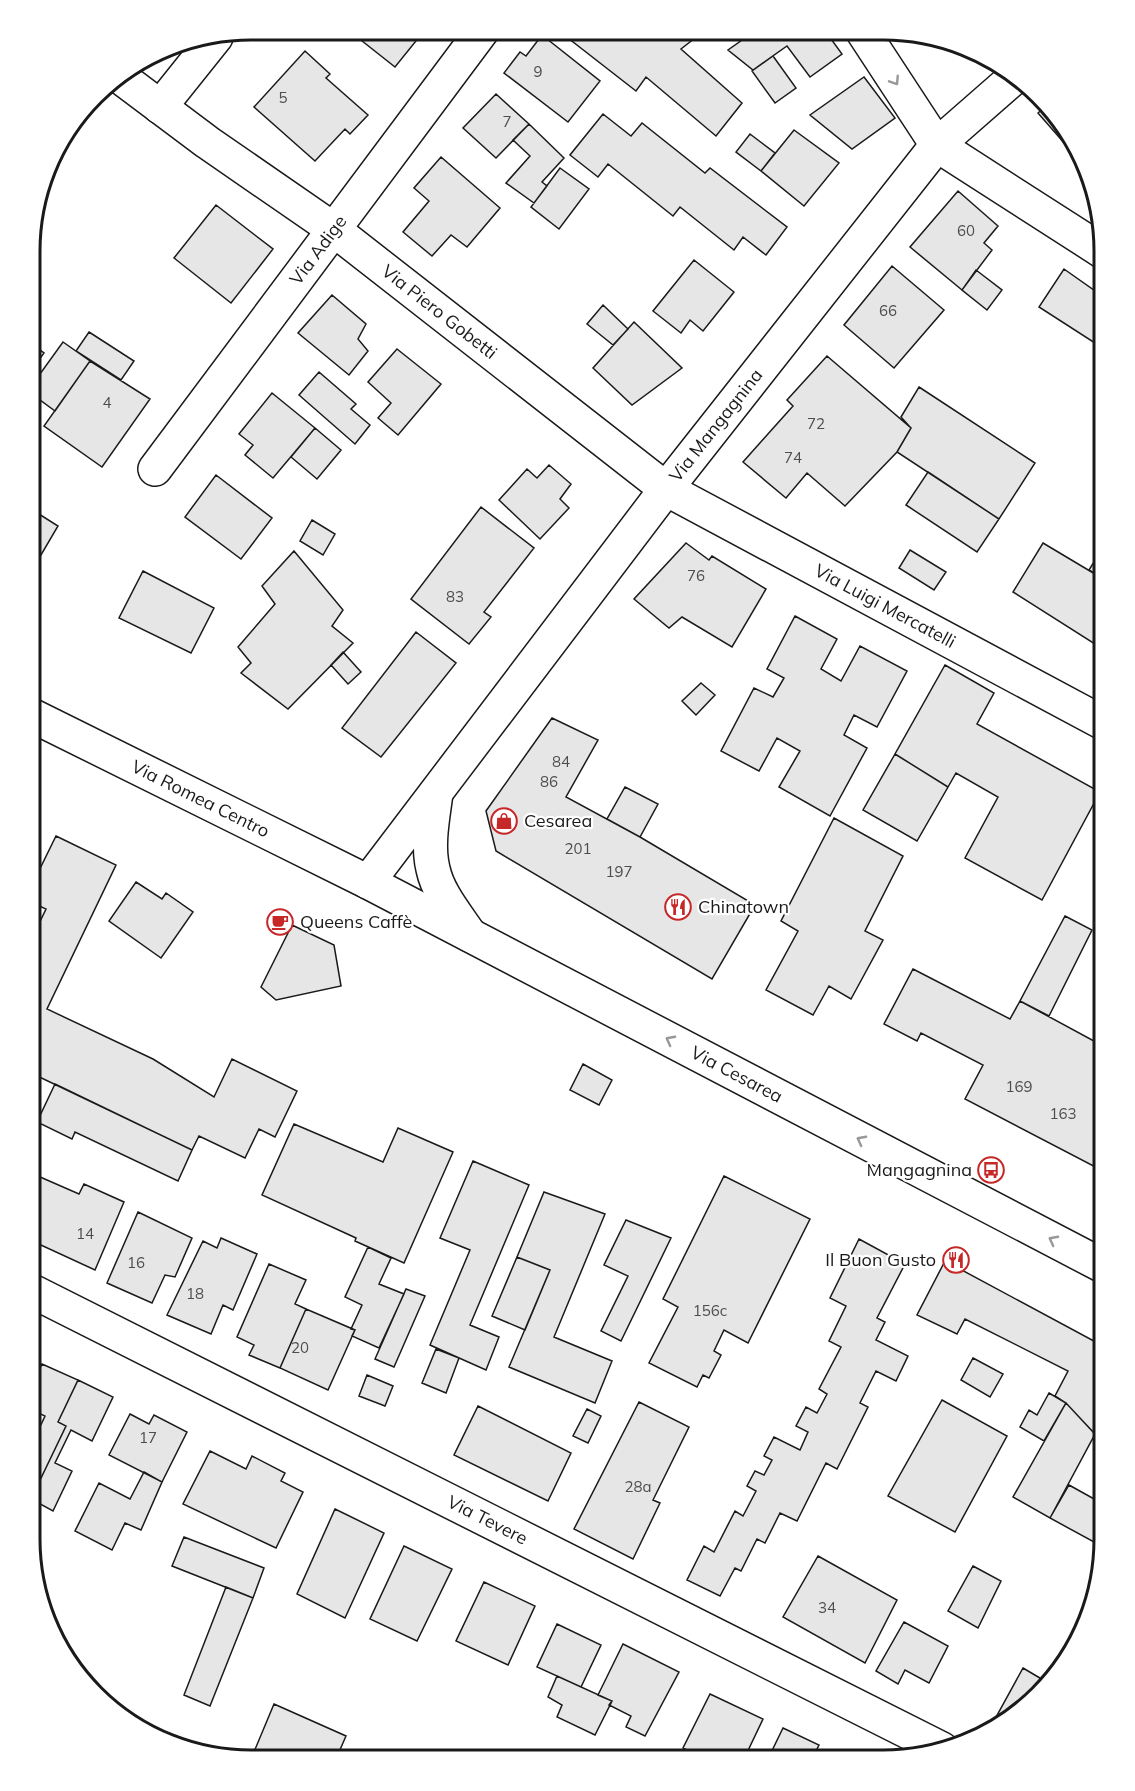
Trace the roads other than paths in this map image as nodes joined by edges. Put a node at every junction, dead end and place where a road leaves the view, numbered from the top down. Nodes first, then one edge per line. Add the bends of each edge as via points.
1 (868, 40) edge
2 (475, 41) edge
3 (210, 45) edge
4 (126, 82) edge
5 (1009, 82) edge
6 (160, 107) junction
7 (937, 145) junction
8 (333, 229) junction
9 (1094, 247) edge
10 (154, 469) dead end
11 (666, 489) junction
12 (1094, 718) edge
13 (40, 719) edge
14 (436, 793) junction
15 (368, 882) junction
16 (471, 936) junction
17 (1094, 1261) edge
18 (40, 1295) edge
19 (933, 1744) edge

1 -> 7 street
2 - 8 street, Via Adige
3 - 6 street
4 - 6 street, Via Piero Gobetti
5 - 7 street, Via Mangagnina
6 - 8 street, Via Piero Gobetti
7 - 9 street
7 - 11 street, Via Mangagnina
8 - 10 street, Via Adige
8 - 11 street, Via Piero Gobetti
11 - 12 street, Via Luigi Mercatelli
11 - 14 street, Via Mangagnina
13 - 15 street, Via Romea Centro
14 - 15 street, Via Mangagnina
14 - 16 street via 432,869 441,891
15 - 16 street, Via Cesarea
17 -> 16 street, Via Cesarea
18 - 19 street, Via Tevere

